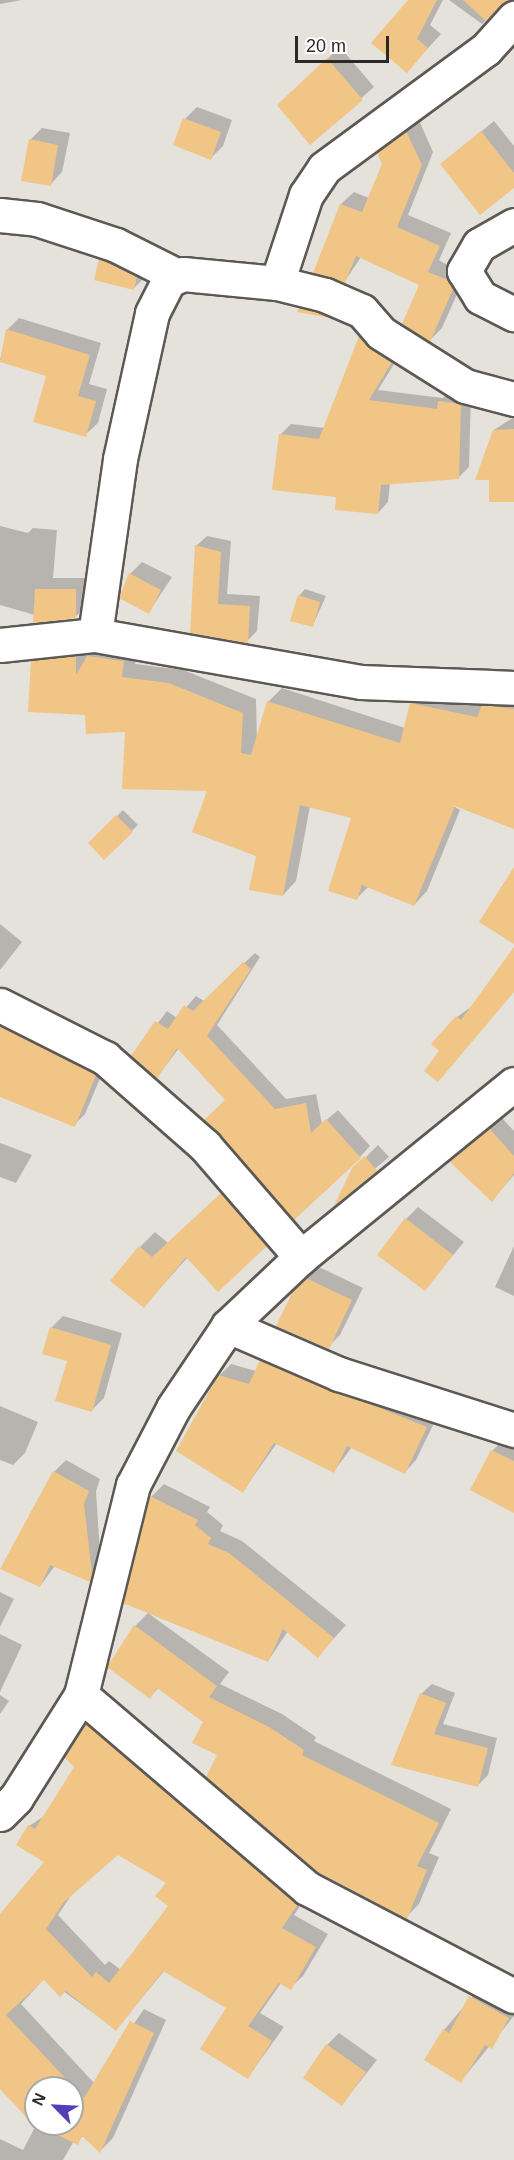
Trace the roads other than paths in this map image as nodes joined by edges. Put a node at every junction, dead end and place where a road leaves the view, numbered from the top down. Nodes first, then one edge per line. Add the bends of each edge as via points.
1 (514, 18) edge
2 (0, 215) edge
3 (514, 225) edge
4 (178, 276) junction
5 (277, 283) junction
6 (514, 314) edge
7 (514, 399) edge
8 (95, 635) junction
9 (0, 645) edge
10 (514, 688) edge
11 (0, 1005) edge
12 (508, 1099) edge
13 (301, 1257) junction
14 (228, 1326) junction
15 (514, 1430) edge
16 (81, 1695) junction
17 (0, 1814) edge
18 (514, 1996) edge

1 - 5 street via 486,49 324,168 306,195
2 - 4 street via 37,219 116,245
3 - 6 street via 479,245 464,271 480,297
4 - 5 street
4 - 8 street via 160,290 152,313 120,459
5 - 7 street via 362,311 381,333 465,386
8 - 9 street
8 - 10 street via 361,682
11 - 13 street via 105,1058 205,1146
12 - 13 street
13 - 14 street
14 - 15 street via 339,1374
14 - 16 street via 173,1408 133,1485
16 - 17 street via 16,1798
16 - 18 street via 307,1888

